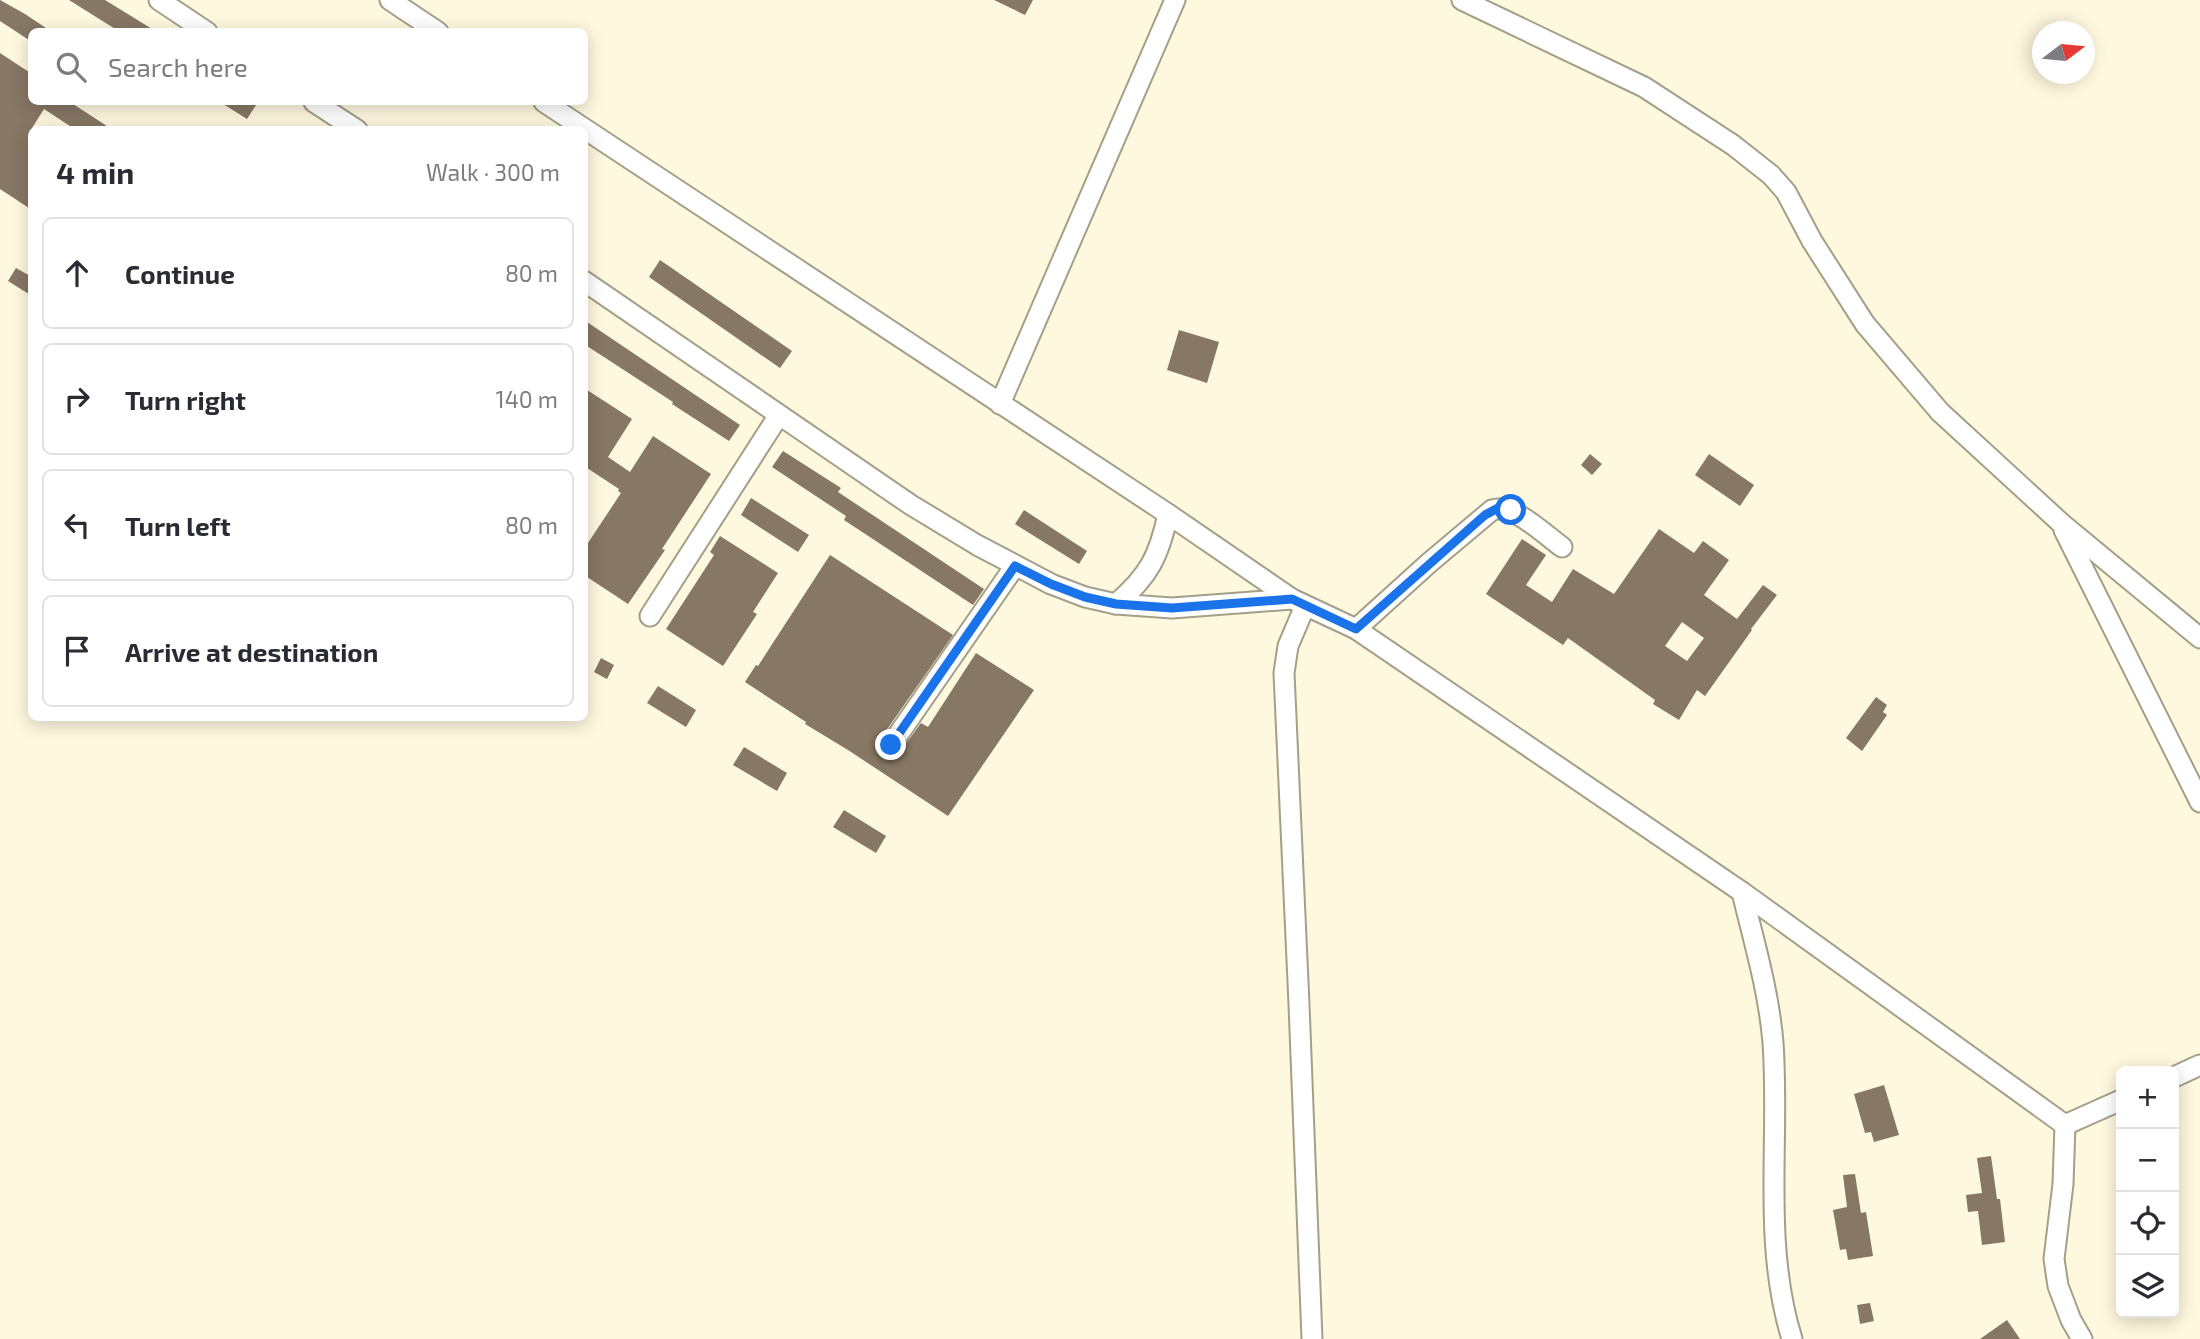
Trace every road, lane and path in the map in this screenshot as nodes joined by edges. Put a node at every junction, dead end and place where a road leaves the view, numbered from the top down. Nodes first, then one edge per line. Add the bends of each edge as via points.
1 (159, 0) edge
2 (390, 0) edge
3 (1175, 0) edge
4 (1462, 0) edge
5 (202, 28) edge
6 (432, 28) edge
7 (319, 105) edge
8 (549, 105) edge
9 (351, 126) edge
10 (580, 126) edge
11 (588, 131) edge
12 (588, 284) edge
13 (1000, 404) junction
14 (779, 415) junction
15 (1168, 514) junction
16 (2060, 523) junction
17 (1562, 547) dead end
18 (1015, 566) junction
19 (1298, 602) junction
20 (1116, 604) junction
21 (650, 615) dead end
22 (1356, 629) junction
23 (2200, 638) edge
24 (891, 745) dead end
25 (2200, 802) edge
26 (1742, 892) junction
27 (2200, 1065) edge
28 (2179, 1075) edge
29 (2116, 1102) edge
30 (2066, 1125) junction
31 (1312, 1339) edge
32 (1792, 1339) edge
33 (2082, 1339) edge

1 - 5 street
2 - 6 street
3 - 13 street
4 - 16 street via 1644,87 1771,175 1786,192 1865,324 1940,412
7 - 9 street
8 - 10 street
11 - 13 street
12 - 14 street
13 - 15 street
14 - 18 street via 911,505
14 - 21 street
15 - 19 street
15 - 20 street via 1155,560
16 - 23 street
16 - 25 street
17 - 22 street via 1511,510 1492,509
18 - 20 street via 1085,597
18 - 24 street
19 - 20 street via 1172,608
19 - 22 street
19 - 31 street via 1284,673
22 - 26 street
26 - 30 street
26 - 32 street via 1764,981 1773,1043 1777,1275
27 - 28 street
29 - 30 street
30 - 33 street via 2054,1259 2058,1286

